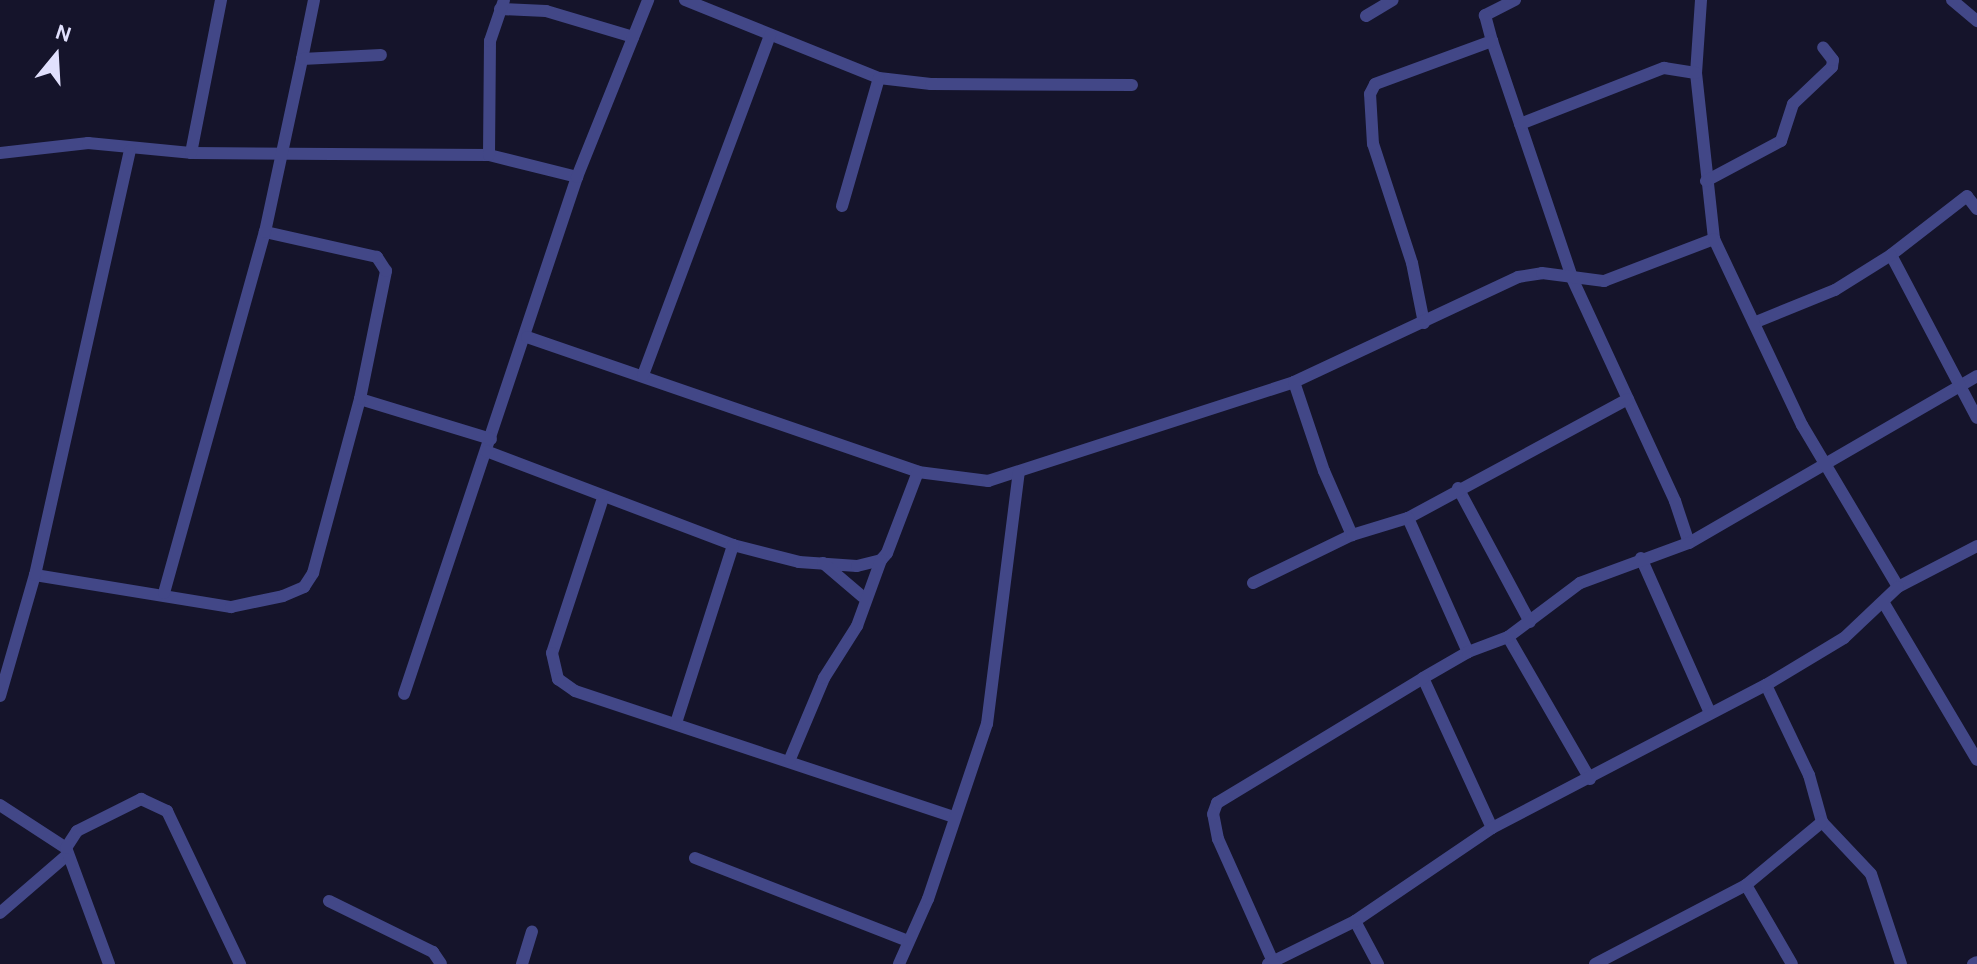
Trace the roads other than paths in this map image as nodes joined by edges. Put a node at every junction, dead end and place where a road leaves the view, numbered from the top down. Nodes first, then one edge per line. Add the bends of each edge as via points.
1 (221, 0) edge
2 (314, 0) edge
3 (648, 0) edge
4 (685, 0) edge
5 (1393, 0) edge
6 (1480, 0) edge
7 (1515, 0) edge
8 (1701, 0) edge
9 (1952, 0) edge
10 (502, 5) edge
11 (1485, 15) junction
12 (1366, 16) dead end
13 (1977, 21) edge
14 (770, 35) junction
15 (633, 37) junction
16 (1492, 41) junction
17 (1823, 47) dead end
18 (381, 55) dead end
19 (302, 59) junction
20 (1696, 73) junction
21 (879, 78) junction
22 (1132, 85) dead end
23 (1520, 124) junction
24 (282, 150) junction
25 (130, 151) junction
26 (0, 153) edge
27 (191, 153) junction
28 (489, 155) junction
29 (577, 177) junction
30 (1706, 181) junction
31 (1972, 194) edge
32 (842, 206) dead end
33 (1977, 209) edge
34 (265, 232) junction
35 (1714, 239) junction
36 (1891, 255) junction
37 (1572, 278) junction
38 (1756, 322) junction
39 (1424, 323) junction
40 (527, 337) junction
41 (643, 375) junction
42 (1977, 376) edge
43 (1294, 382) junction
44 (1960, 389) junction
45 (360, 399) junction
46 (1628, 399) junction
47 (1977, 418) edge
48 (489, 445) junction
49 (1825, 461) junction
50 (918, 472) junction
51 (1019, 472) junction
52 (1458, 488) junction
53 (603, 498) junction
54 (1408, 518) junction
55 (1352, 535) junction
56 (1689, 543) junction
57 (733, 545) junction
58 (1977, 546) edge
59 (1641, 558) junction
60 (881, 560) junction
61 (823, 563) junction
62 (35, 575) junction
63 (1253, 583) dead end
64 (1898, 587) junction
65 (164, 593) junction
66 (863, 597) junction
67 (1885, 605) junction
68 (1530, 622) junction
69 (1508, 637) junction
70 (1468, 652) junction
71 (1423, 678) junction
72 (1766, 685) junction
73 (404, 694) dead end
74 (0, 696) edge
75 (1710, 713) junction
76 (676, 723) junction
77 (1973, 744) edge
78 (790, 759) junction
79 (1977, 760) edge
80 (1590, 779) junction
81 (0, 805) edge
82 (953, 817) junction
83 (1822, 822) junction
84 (1492, 828) junction
85 (66, 852) junction
86 (695, 858) dead end
87 (1746, 885) junction
88 (329, 901) dead end
89 (0, 913) edge
90 (1355, 921) junction
91 (532, 931) dead end
92 (908, 941) junction
93 (1271, 963) edge
94 (109, 964) edge
95 (240, 964) edge
96 (441, 964) edge
97 (522, 964) edge
98 (899, 964) edge
99 (1378, 964) edge
100 (1595, 964) edge
101 (1792, 964) edge
102 (1901, 964) edge

1 - 27 street
2 - 19 street
3 - 15 street
4 - 14 street
5 - 12 street
6 - 11 street
7 - 11 street
8 - 20 street
9 - 13 street
10 - 15 street via 546,11
10 - 28 street via 490,41
11 - 16 street
14 - 21 street
14 - 41 street
15 - 29 street
16 - 23 street
16 - 39 street via 1375,84 1370,94 1373,144 1412,263
17 - 30 street via 1832,67 1793,104 1781,141
18 - 19 street
19 - 24 street
20 - 23 street via 1664,68
20 - 30 street
21 - 22 street via 931,84
21 - 32 street
23 - 37 street
24 - 27 street
24 - 28 street
24 - 34 street
25 - 26 street via 88,143
25 - 27 street
25 - 62 street
28 - 29 street
29 - 40 street
30 - 35 street
31 - 33 street
31 - 36 street
34 - 45 street via 377,257 383,264 386,283
34 - 65 street
35 - 37 street via 1623,276 1604,281
35 - 38 street
36 - 38 street via 1835,290
36 - 44 street
37 - 39 street via 1530,274
37 - 46 street
38 - 49 street
39 - 43 street
40 - 41 street
40 - 48 street
41 - 50 street
42 - 44 street
43 - 51 street
43 - 55 street
44 - 47 street
44 - 49 street
45 - 48 street
45 - 65 street via 313,573 304,587 260,604 231,607
46 - 52 street
46 - 56 street
48 - 53 street
48 - 73 street
49 - 56 street
49 - 64 street
50 - 51 street via 971,482
50 - 60 street
51 - 82 street via 995,687
52 - 54 street
52 - 68 street
53 - 57 street
53 - 76 street via 552,653 553,665 558,679 575,691
54 - 55 street
54 - 70 street
55 - 63 street
56 - 59 street
57 - 61 street
57 - 76 street
58 - 64 street
59 - 68 street via 1580,583
59 - 75 street
60 - 61 street via 857,566
60 - 66 street
61 - 66 street
62 - 65 street
62 - 74 street
64 - 67 street
66 - 78 street via 857,626 824,678
67 - 72 street via 1844,638
67 - 77 street
68 - 69 street
69 - 70 street
69 - 80 street
70 - 71 street
71 - 84 street
71 - 93 street via 1217,803 1213,814 1218,839
72 - 75 street
72 - 83 street via 1809,775
75 - 80 street
76 - 78 street
77 - 79 street
78 - 82 street
80 - 84 street
81 - 85 street
82 - 92 street via 928,899
83 - 87 street
83 - 102 street via 1871,874
84 - 90 street
85 - 89 street
85 - 94 street
85 - 95 street via 77,831 131,800 160,805
86 - 92 street
87 - 100 street
87 - 101 street
88 - 96 street via 433,952
90 - 93 street
90 - 99 street
91 - 97 street
92 - 98 street

